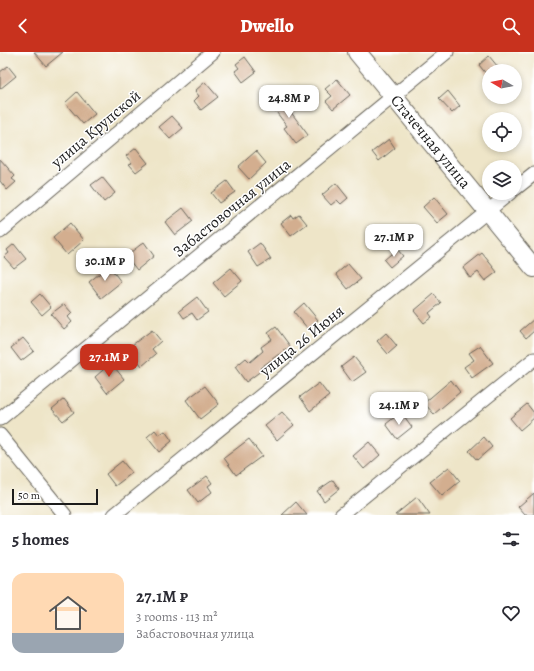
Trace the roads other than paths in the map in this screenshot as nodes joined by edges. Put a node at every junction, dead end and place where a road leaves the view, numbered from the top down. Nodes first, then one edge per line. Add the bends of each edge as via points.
1 (213, 52) edge
2 (357, 52) edge
3 (447, 52) edge
4 (393, 98) junction
5 (534, 174) edge
6 (522, 183) edge
7 (502, 200) edge
8 (488, 212) junction
9 (0, 232) edge
10 (534, 268) edge
11 (534, 359) edge
12 (0, 419) edge
13 (0, 435) edge
14 (64, 515) edge
15 (114, 515) edge
16 (341, 515) edge

1 - 9 street, улица Крупской
2 - 4 street, Стачечная улица
3 - 4 street, Забастовочная улица
4 - 8 street, Стачечная улица
4 - 12 street, Забастовочная улица
5 - 6 street
7 - 8 street, улица 26 Июня
8 - 10 street, Стачечная улица
8 - 15 street, улица 26 Июня
11 - 16 street
13 - 14 street

